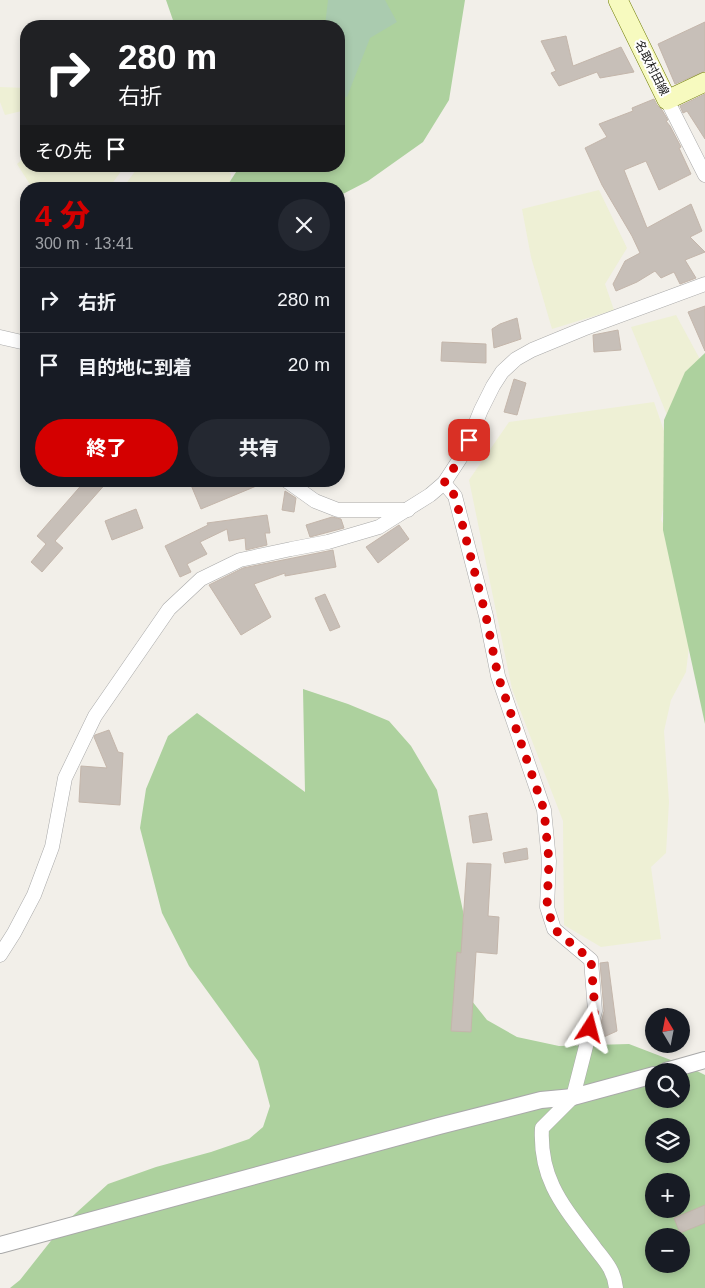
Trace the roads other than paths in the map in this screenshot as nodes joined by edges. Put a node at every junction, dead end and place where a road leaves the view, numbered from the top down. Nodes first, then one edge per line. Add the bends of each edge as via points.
1 (618, 0) edge
2 (705, 82) edge
3 (667, 100) junction
4 (705, 175) edge
5 (705, 284) edge
6 (0, 337) edge
7 (20, 342) edge
8 (444, 483) junction
9 (295, 487) edge
10 (409, 510) junction
11 (0, 955) edge
12 (705, 1060) edge
13 (690, 1064) edge
14 (645, 1077) edge
15 (573, 1097) junction
16 (0, 1246) edge
17 (616, 1288) edge

1 - 3 main road, 名取村田線
2 - 3 main road, 名取村田線
3 - 4 street
5 - 8 street via 574,333 516,359 493,386 463,454
6 - 7 street
8 - 10 street
8 - 15 street via 455,496 498,676 544,810 549,861 547,907 554,929 591,960 595,1011
9 - 10 street via 315,501 338,510
10 - 11 street via 380,527 328,542 240,560 201,579 169,609 95,716 74,758 65,778 52,847 34,895
12 - 13 street
14 - 15 street
15 - 16 street via 541,1100
15 - 17 street via 542,1128 541,1146 548,1180 608,1265 615,1277

